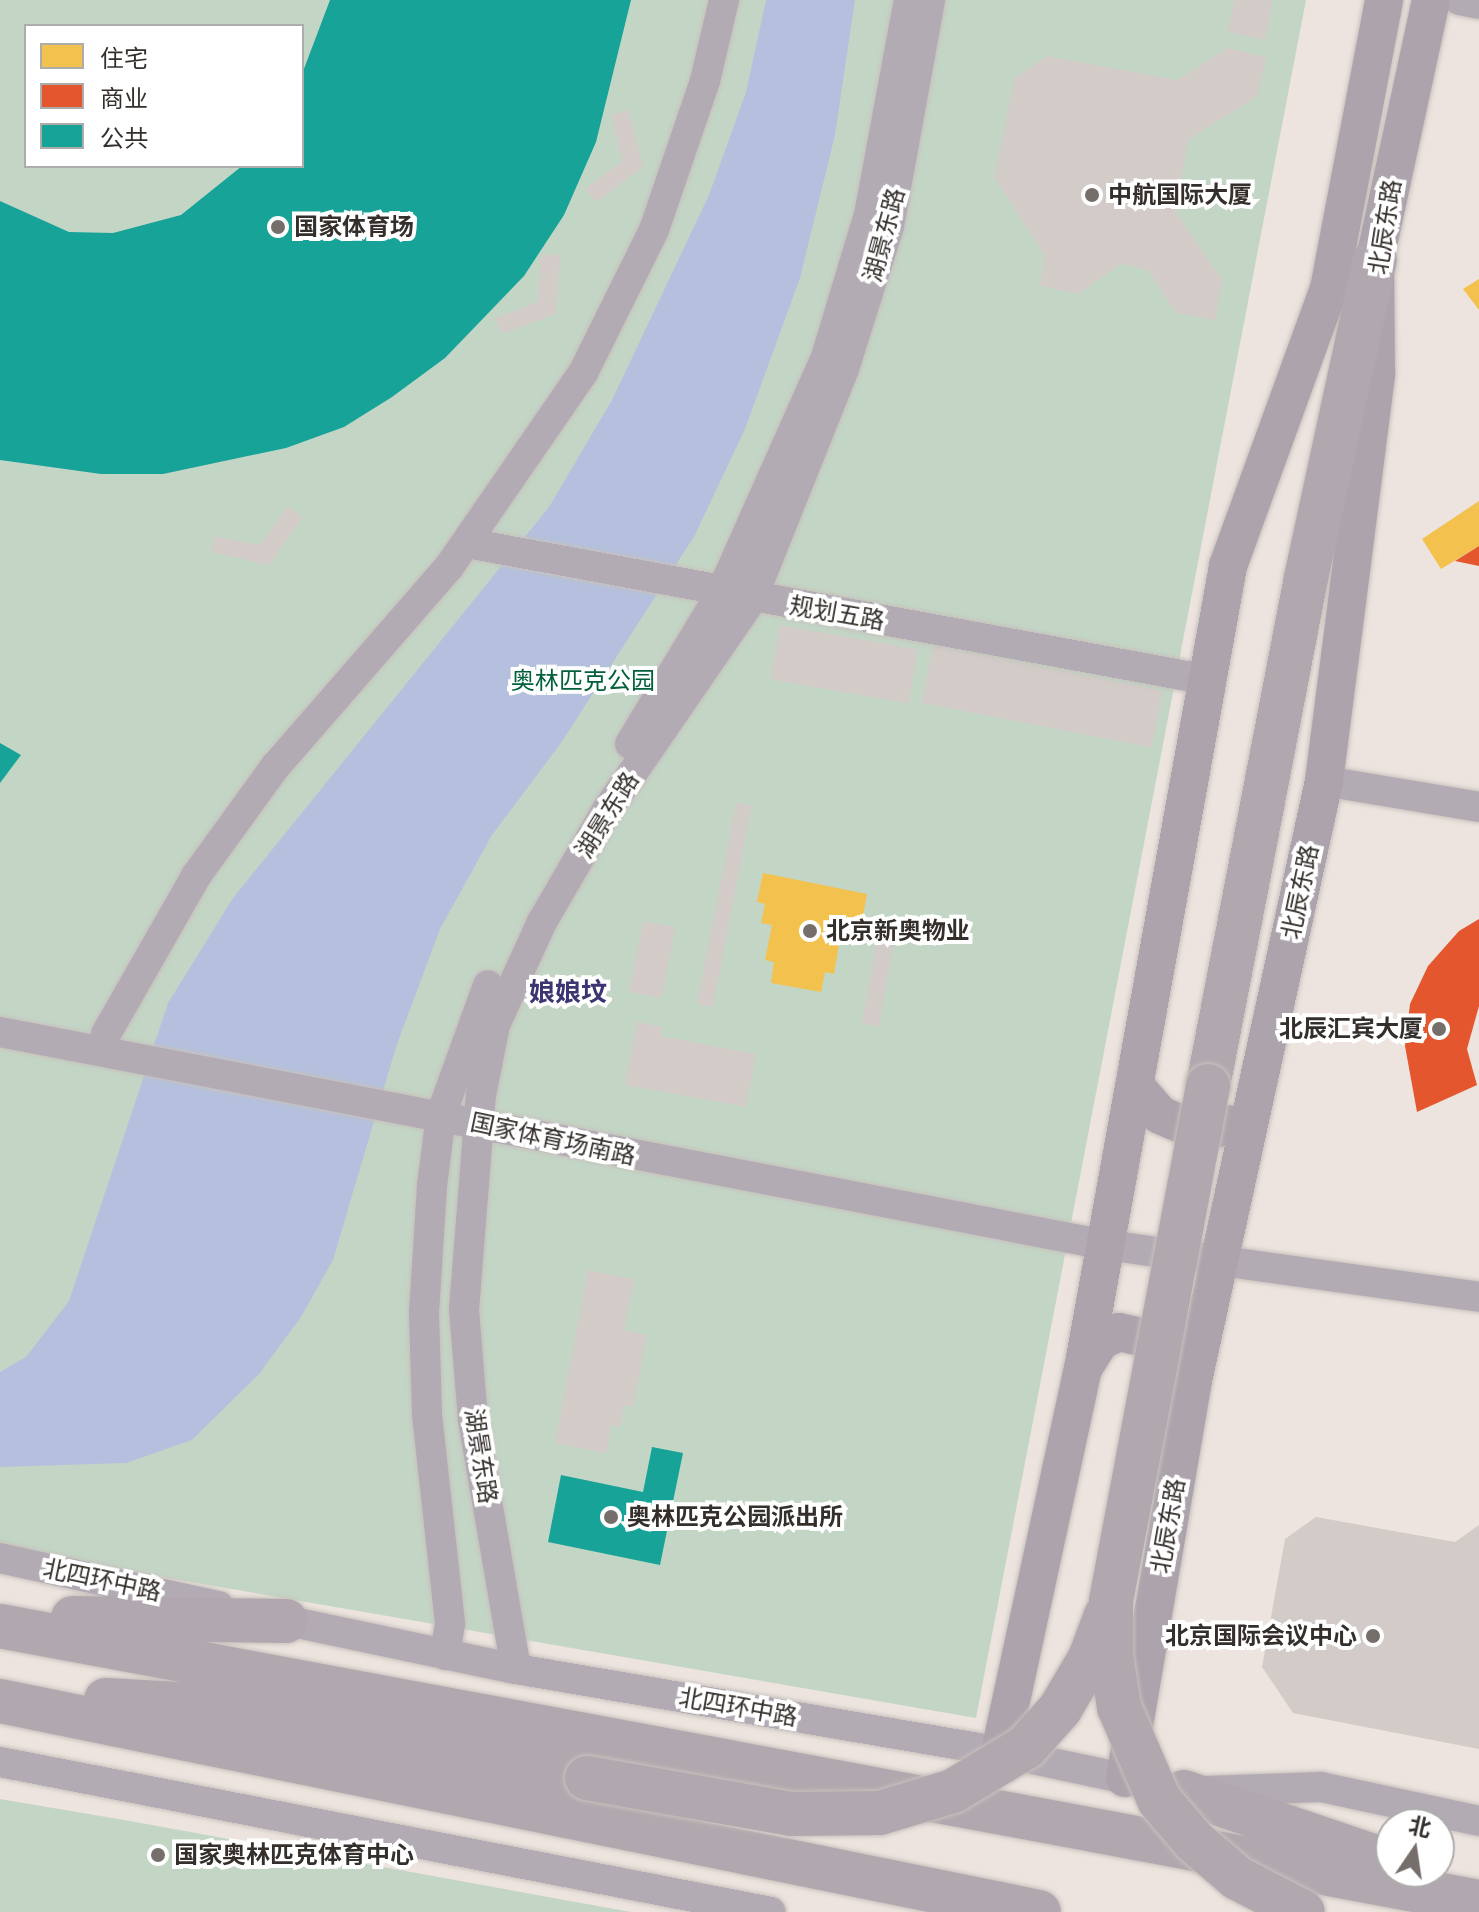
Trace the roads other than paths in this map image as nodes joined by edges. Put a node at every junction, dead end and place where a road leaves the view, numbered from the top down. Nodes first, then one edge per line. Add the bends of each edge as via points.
1 (724, 0) edge
2 (909, 0) edge
3 (930, 0) edge
4 (1384, 0) edge
5 (1431, 0) edge
6 (1459, 0) edge
7 (1479, 4) edge
8 (1375, 259) junction
9 (467, 543) junction
10 (721, 593) junction
11 (752, 599) junction
12 (1208, 680) junction
13 (1324, 781) junction
14 (1479, 807) edge
15 (0, 1032) edge
16 (106, 1034) dead end
17 (1135, 1086) junction
18 (1257, 1089) junction
19 (441, 1115) junction
20 (479, 1122) junction
21 (1106, 1245) junction
22 (1221, 1258) junction
23 (1479, 1297) edge
24 (1083, 1369) junction
25 (1192, 1385) junction
26 (0, 1558) edge
27 (1111, 1601) junction
28 (0, 1617) edge
29 (286, 1621) junction
30 (0, 1626) edge
31 (445, 1655) junction
32 (516, 1669) junction
33 (0, 1698) edge
34 (1000, 1752) junction
35 (9, 1766) edge
36 (1125, 1778) junction
37 (1184, 1792) junction
38 (1479, 1821) edge
39 (1375, 1857) edge
40 (1455, 1884) edge
41 (1479, 1892) edge
42 (1479, 1902) edge
43 (771, 1912) edge
44 (1039, 1912) edge
45 (1303, 1912) edge

1 - 9 street via 705,81 654,230 584,371
2 - 10 street, 湖景东路 via 869,215 826,357
3 - 11 street, 湖景东路 via 889,226 844,369
4 - 12 main road, 北辰东路 via 1329,289 1228,566
5 - 8 main road, 北辰东路
6 - 7 street
8 - 13 main road, 北辰东路 via 1376,373
8 - 27 highway, bridge via 1306,578
9 - 10 street, 规划五路
9 - 16 street via 266,779 196,876
10 - 11 street, 规划五路
10 - 19 street, 湖景东路 via 522,918 490,980
11 - 12 street, 规划五路
11 - 20 street, 湖景东路 via 607,810 542,922 495,1025
12 - 17 main road, 北辰东路
13 - 14 street
13 - 18 main road, 北辰东路
15 - 19 street, 国家体育场南路
17 - 18 main road via 1160,1115 1186,1126 1215,1129
17 - 21 main road, 北辰东路
18 - 22 main road, 北辰东路
19 - 20 street, 国家体育场南路
19 - 31 street, 湖景东路 via 424,1313 427,1414 450,1623
20 - 21 street, 国家体育场南路 via 675,1165
20 - 32 street, 湖景东路 via 464,1310 473,1419
21 - 22 street, 国家体育场南路
21 - 24 main road, 北辰东路
22 - 23 street, 国家体育场南路
22 - 25 main road, 北辰东路
24 - 25 main road via 1100,1341 1119,1332 1176,1345
24 - 34 main road, 北辰东路
25 - 36 main road, 北辰东路
26 - 29 street, 北四环中路
27 - 33 highway, bridge via 1090,1658 1060,1709 1026,1747 953,1791 880,1813 792,1814 215,1706
27 - 45 highway, bridge via 1111,1655 1119,1707 1159,1800 1194,1841 1237,1878
28 - 29 highway
29 - 31 street, 北四环中路
30 - 42 highway
31 - 32 street, 北四环中路
32 - 34 street, 北四环中路
33 - 44 highway
34 - 36 street, 北四环中路
35 - 43 street
36 - 37 street, 北四环中路
37 - 38 street, 北四环中路 via 1321,1787
37 - 39 highway
40 - 41 highway

